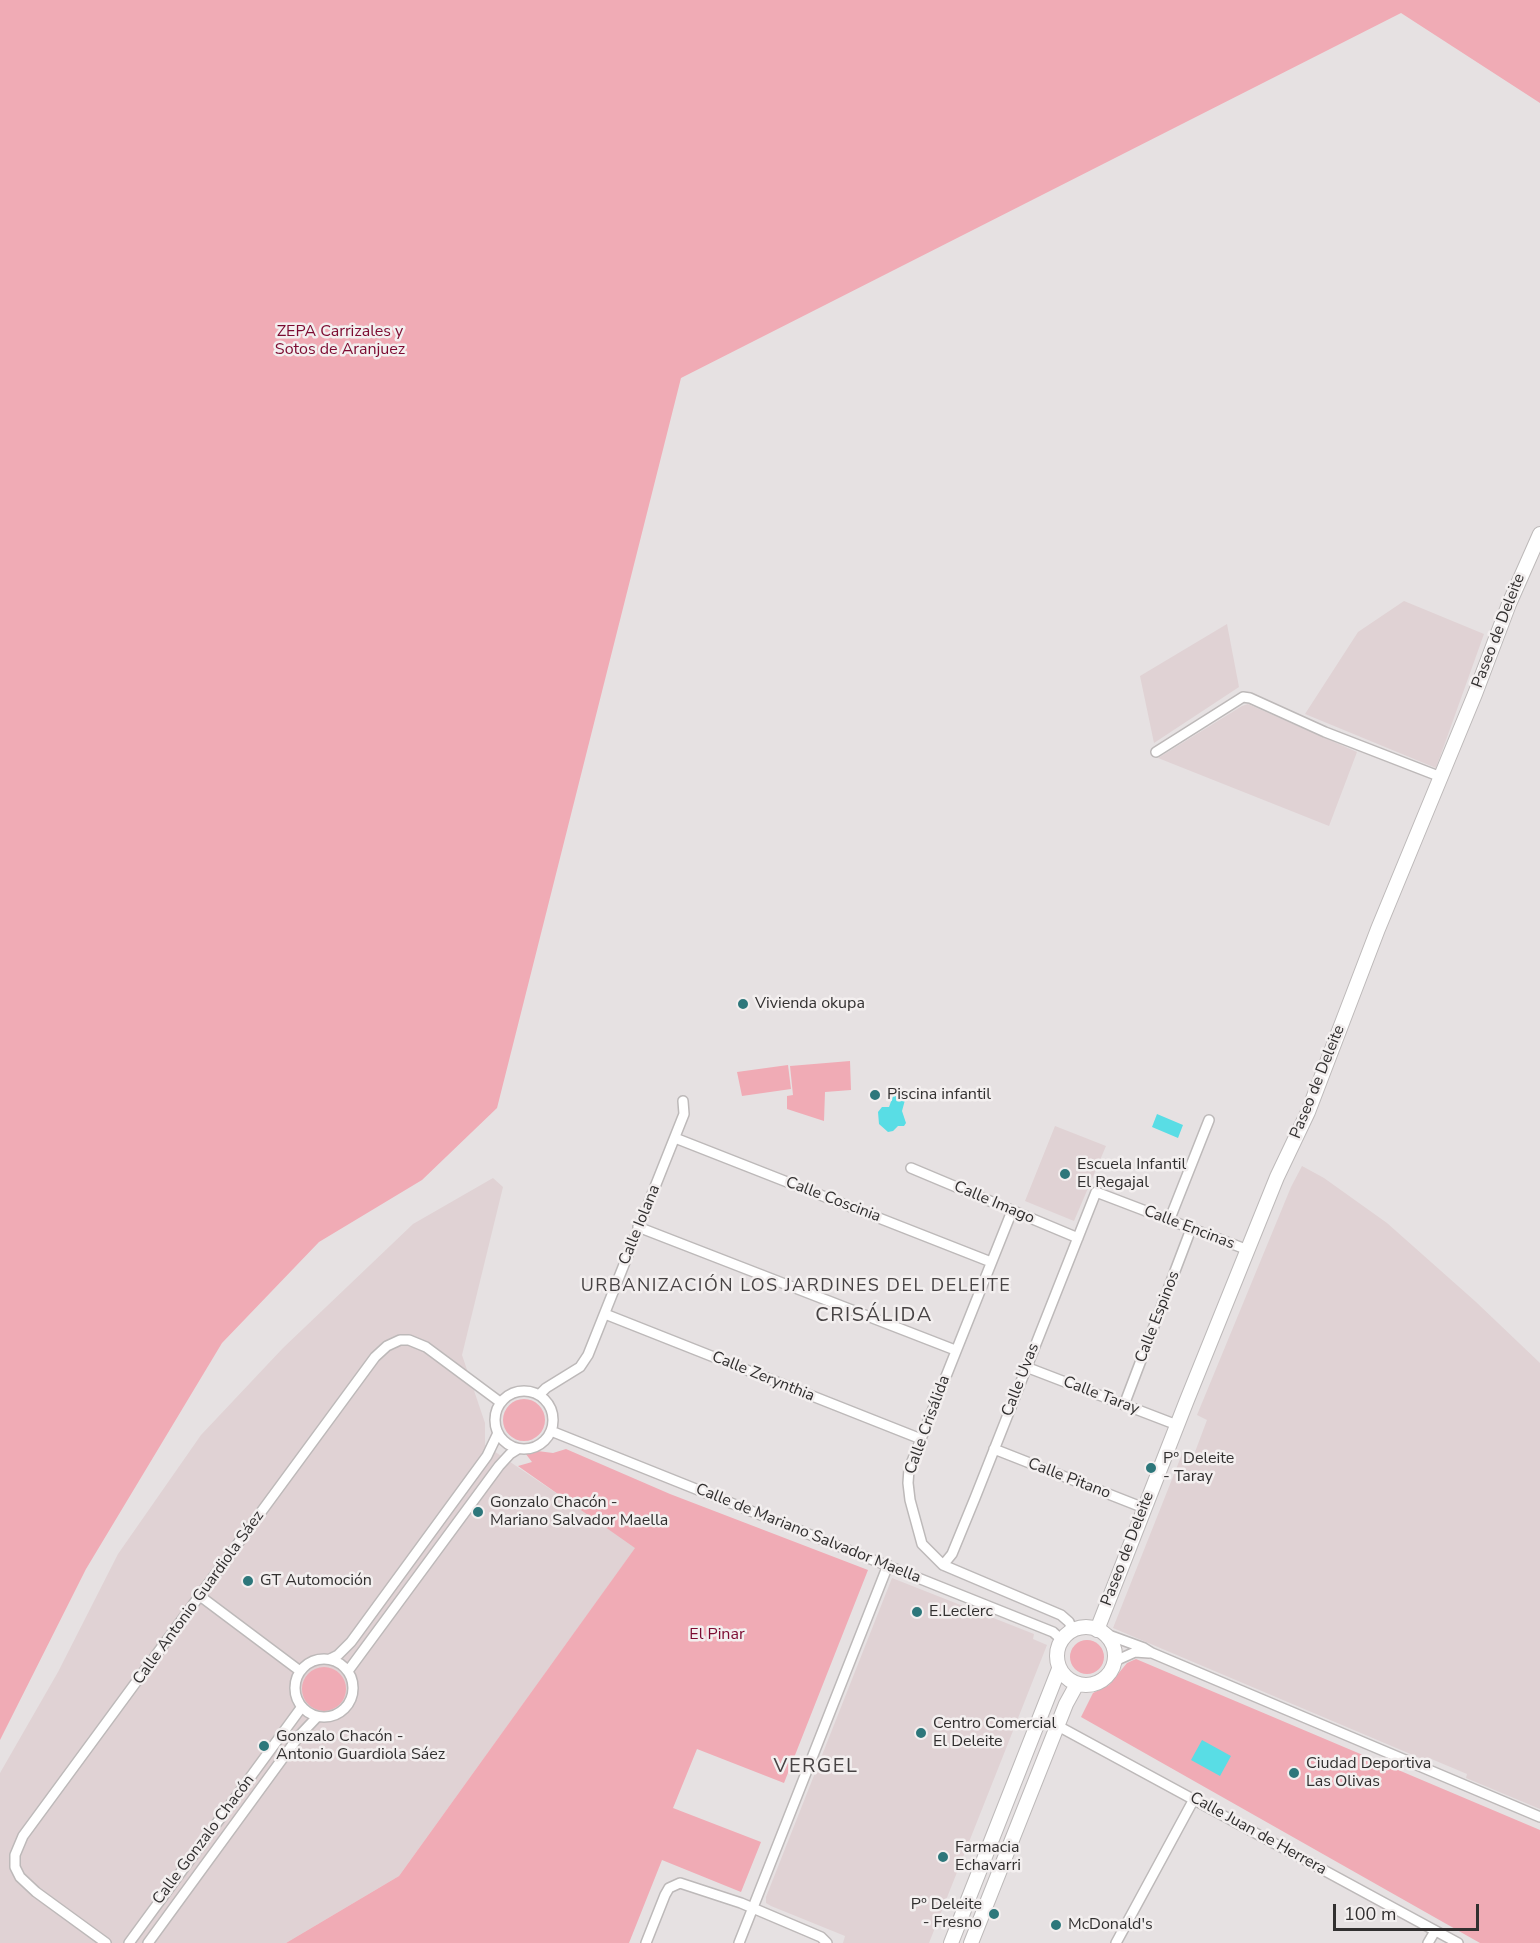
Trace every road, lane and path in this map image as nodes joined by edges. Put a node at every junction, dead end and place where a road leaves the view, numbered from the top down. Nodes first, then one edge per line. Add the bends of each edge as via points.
1 (1540, 534) edge
2 (1156, 752) dead end
3 (1441, 777) junction
4 (683, 1101) dead end
5 (1209, 1120) dead end
6 (675, 1138) junction
7 (911, 1168) dead end
8 (1096, 1192) joint
9 (1012, 1211) junction
10 (1169, 1221) junction
11 (638, 1227) junction
12 (1191, 1229) junction
13 (1078, 1238) junction
14 (1248, 1250) junction
15 (991, 1262) junction
16 (605, 1314) junction
17 (955, 1350) junction
18 (1026, 1367) junction
19 (539, 1395) junction
20 (500, 1402) junction
21 (1124, 1405) junction
22 (1177, 1425) junction
23 (551, 1431) junction
24 (498, 1433) junction
25 (921, 1439) junction
26 (518, 1449) junction
27 (994, 1449) junction
28 (1144, 1508) junction
29 (888, 1565) junction
30 (943, 1565) junction
31 (200, 1596) junction
32 (1100, 1631) junction
33 (1068, 1635) junction
34 (1152, 1653) junction
35 (330, 1659) junction
36 (1115, 1661) junction
37 (1059, 1669) junction
38 (300, 1671) junction
39 (348, 1671) junction
40 (1077, 1684) junction
41 (301, 1708) junction
42 (317, 1718) junction
43 (1058, 1726) junction
44 (1194, 1799) junction
45 (1540, 1818) edge
46 (753, 1909) junction
47 (1435, 1930) junction
48 (955, 1942) edge
49 (106, 1943) edge
50 (129, 1943) edge
51 (148, 1943) edge
52 (646, 1943) edge
53 (739, 1943) edge
54 (827, 1943) edge
55 (971, 1943) edge
56 (1116, 1943) edge
57 (1428, 1943) edge
58 (1458, 1943) edge

1 - 3 main road, Paseo de Deleite
2 - 3 street via 1243,697
3 - 14 main road, Paseo de Deleite via 1308,1112
4 - 6 street, Calle Iolana via 684,1114
5 - 10 street
6 - 11 street, Calle Iolana
6 - 15 street, Calle Coscinia
7 - 9 street, Calle Imago
8 - 10 street, Calle Encinas
8 - 13 street, Calle Uvas
9 - 13 street, Calle Imago
9 - 15 street, Calle Crisálida
10 - 12 street, Calle Encinas
11 - 16 street, Calle Iolana
11 - 17 street
12 - 14 street, Calle Encinas
12 - 21 street, Calle Espinos
13 - 18 street, Calle Uvas
14 - 22 main road, Paseo de Deleite
15 - 17 street, Calle Crisálida
16 - 19 street, Calle Iolana via 580,1367
16 - 25 street, Calle Zerynthia
17 - 25 street, Calle Crisálida
18 - 21 street, Calle Taray
18 - 27 street, Calle Uvas
19 - 20 street via 523,1390
19 - 23 street via 550,1407
20 - 24 street via 495,1418
20 - 31 street, Calle Antonio Guardiola Sáez via 426,1347 409,1340 387,1346 375,1357
21 - 22 street, Calle Taray
22 - 28 main road, Paseo de Deleite
23 - 26 street via 534,1448
23 - 29 street, Calle de Mariano Salvador Maella
24 - 26 street
24 - 35 street via 487,1456 351,1642
25 - 30 street, Calle Crisálida via 909,1469 910,1500 922,1544
26 - 39 street via 499,1466
27 - 28 street, Calle Pitano
27 - 30 street, Calle Uvas via 952,1554
28 - 32 main road, Paseo de Deleite
29 - 33 street, Calle de Mariano Salvador Maella
29 - 46 street
30 - 33 street, Calle Crisálida via 1061,1615 1069,1622
31 - 38 street
31 - 49 street, Calle Antonio Guardiola Sáez via 23,1836 15,1856 15,1866 27,1885
32 - 33 main road via 1088,1627
32 - 34 street
32 - 36 main road via 1113,1644
33 - 37 main road via 1057,1655
34 - 36 street via 1135,1652
34 - 45 street
35 - 38 street via 313,1661
35 - 39 street
36 - 40 main road via 1105,1678 1087,1685
37 - 40 main road
37 - 48 main road
38 - 41 street via 294,1693
39 - 42 street via 354,1688 348,1706 333,1717
40 - 43 main road
41 - 42 street
41 - 50 street, Calle Gonzalo Chacón
42 - 51 street, Calle Gonzalo Chacón via 299,1736
43 - 44 street, Calle Juan de Herrera
43 - 55 main road
44 - 47 street, Calle Juan de Herrera
44 - 56 street
46 - 52 street via 686,1883 675,1884 665,1895
46 - 53 street
46 - 54 street
47 - 57 street
47 - 58 street, Calle Juan de Herrera

